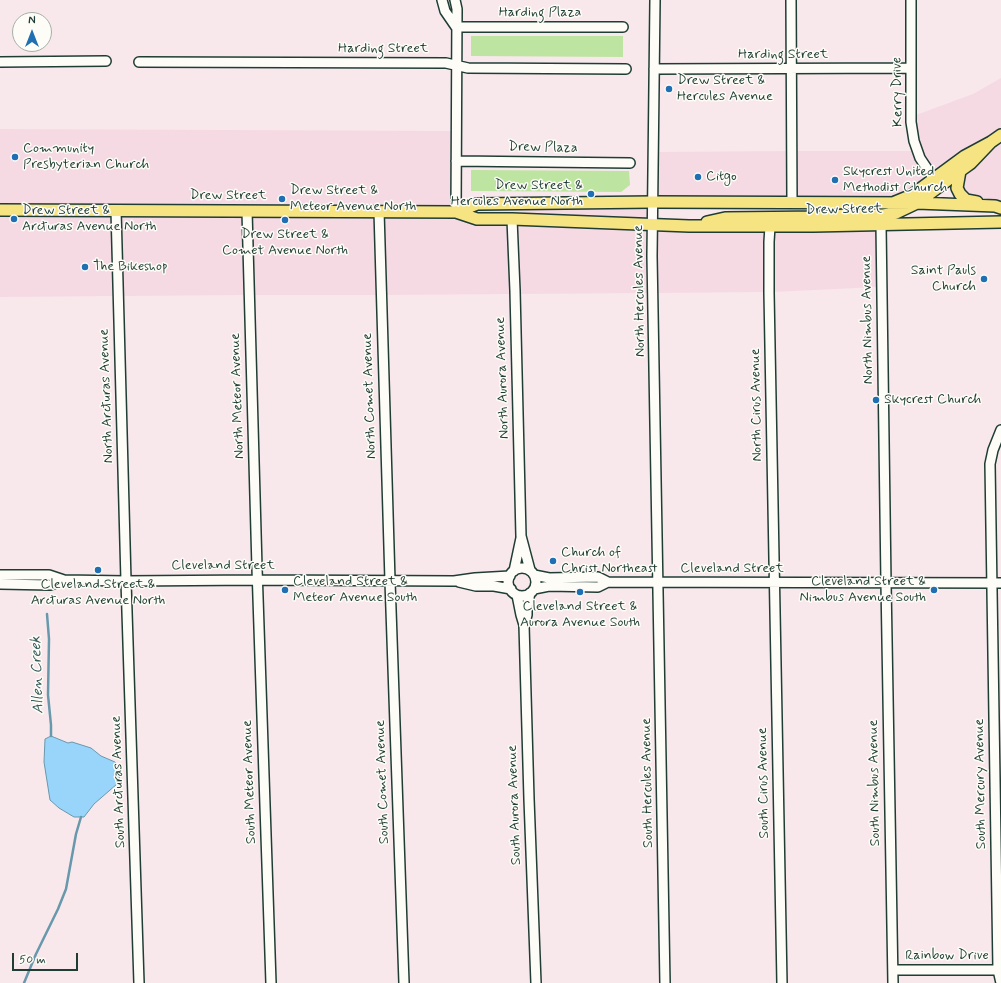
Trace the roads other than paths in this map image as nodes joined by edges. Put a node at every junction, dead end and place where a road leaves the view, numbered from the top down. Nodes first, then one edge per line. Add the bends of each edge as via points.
1 (442, 0) edge
2 (455, 0) edge
3 (655, 0) edge
4 (791, 0) edge
5 (911, 0) edge
6 (456, 27) junction
7 (623, 27) dead end
8 (106, 61) dead end
9 (0, 62) edge
10 (139, 62) dead end
11 (457, 66) junction
12 (911, 68) junction
13 (654, 69) junction
14 (790, 69) junction
15 (626, 70) dead end
16 (1001, 135) edge
17 (991, 142) junction
18 (456, 161) junction
19 (630, 163) dead end
20 (960, 171) junction
21 (934, 179) junction
22 (653, 202) junction
23 (792, 202) junction
24 (844, 203) junction
25 (892, 203) junction
26 (917, 203) junction
27 (998, 207) edge
28 (0, 210) edge
29 (116, 210) junction
30 (247, 211) junction
31 (379, 211) junction
32 (456, 212) junction
33 (512, 219) junction
34 (772, 222) junction
35 (1001, 222) edge
36 (652, 225) junction
37 (881, 225) junction
38 (1001, 431) edge
39 (521, 536) junction
40 (512, 573) junction
41 (532, 573) junction
42 (0, 575) edge
43 (64, 580) junction
44 (126, 580) junction
45 (257, 580) junction
46 (390, 580) junction
47 (454, 581) junction
48 (608, 582) junction
49 (658, 582) junction
50 (774, 583) junction
51 (886, 583) junction
52 (996, 583) edge
53 (0, 584) edge
54 (532, 591) junction
55 (514, 592) junction
56 (524, 625) junction
57 (893, 970) junction
58 (1000, 970) edge
59 (139, 983) edge
60 (271, 983) edge
61 (404, 983) edge
62 (536, 983) edge
63 (665, 983) edge
64 (782, 983) edge
65 (893, 983) edge
66 (1001, 983) edge

1 - 6 street via 445,11
2 - 6 street
3 - 13 street, North Hercules Avenue
4 - 14 street
5 - 12 street, Kerry Drive
6 - 7 street, Harding Plaza
6 - 11 street
8 - 9 street
10 - 11 street, Harding Street via 446,63
11 - 15 street, Harding Street
11 - 18 street
12 - 14 street, Harding Street
12 - 21 street, Kerry Drive via 911,122 914,141 920,158
13 - 14 street, Harding Street
13 - 22 street, North Hercules Avenue
14 - 23 street
16 - 17 main road
17 - 20 main road
17 - 21 main road via 965,156
18 - 19 street, Drew Plaza
18 - 32 street
20 - 26 main road
20 - 27 main road via 957,188 966,200
21 - 25 main road via 912,195
22 - 23 main road, Drew Street
22 - 32 main road, Drew Street via 477,204
22 - 36 street, North Hercules Avenue
23 - 24 main road, Drew Street
24 - 25 main road, Drew Street
24 - 34 main road via 820,209 784,211
25 - 26 main road, Drew Street
26 - 27 main road, Drew Street
26 - 34 main road, Drew Street via 896,213
28 - 29 main road, Drew Street
29 - 30 main road, Drew Street
29 - 44 street, North Arcturas Avenue
30 - 31 main road, Drew Street
30 - 45 street, North Meteor Avenue
31 - 32 main road, Drew Street
31 - 46 street, North Comet Avenue
32 - 33 main road, Drew Street via 477,219
33 - 36 main road, Drew Street
33 - 39 street, North Aurora Avenue
34 - 36 main road, Drew Street
34 - 37 main road, Drew Street
34 - 50 street, North Cirus Avenue via 769,242 769,293
35 - 37 main road, Drew Street
36 - 49 street, North Hercules Avenue
37 - 51 street, North Nimbus Avenue
38 - 52 street, South Mercury Avenue via 990,464
39 - 40 street, North Aurora Avenue
39 - 41 street, North Aurora Avenue
40 - 41 street via 522,568
40 - 47 street, Cleveland Street
40 - 55 street via 509,585
41 - 48 street, Cleveland Street via 550,578 598,577
41 - 54 street via 536,582
42 - 43 street, Cleveland Street via 49,575
43 - 44 street, Cleveland Street
43 - 53 street, Cleveland Street via 50,585
44 - 45 street, Cleveland Street
44 - 59 street, South Arcturas Avenue
45 - 46 street, Cleveland Street
45 - 60 street, South Meteor Avenue
46 - 47 street, Cleveland Street
46 - 61 street, South Comet Avenue
47 - 55 street, Cleveland Street via 476,586 494,586
48 - 49 street, Cleveland Street
48 - 54 street, Cleveland Street via 598,587 550,586
49 - 50 street, Cleveland Street
49 - 63 street, South Hercules Avenue
50 - 51 street, Cleveland Street
50 - 64 street, South Cirus Avenue
51 - 52 street, Cleveland Street
51 - 57 street, South Nimbus Avenue
52 - 58 street, South Mercury Avenue
54 - 55 street via 522,596
54 - 56 street, South Aurora Avenue
55 - 56 street, South Aurora Avenue
56 - 62 street, South Aurora Avenue
57 - 58 street, Rainbow Drive
57 - 65 street, South Nimbus Avenue
58 - 66 street, South Mercury Avenue

